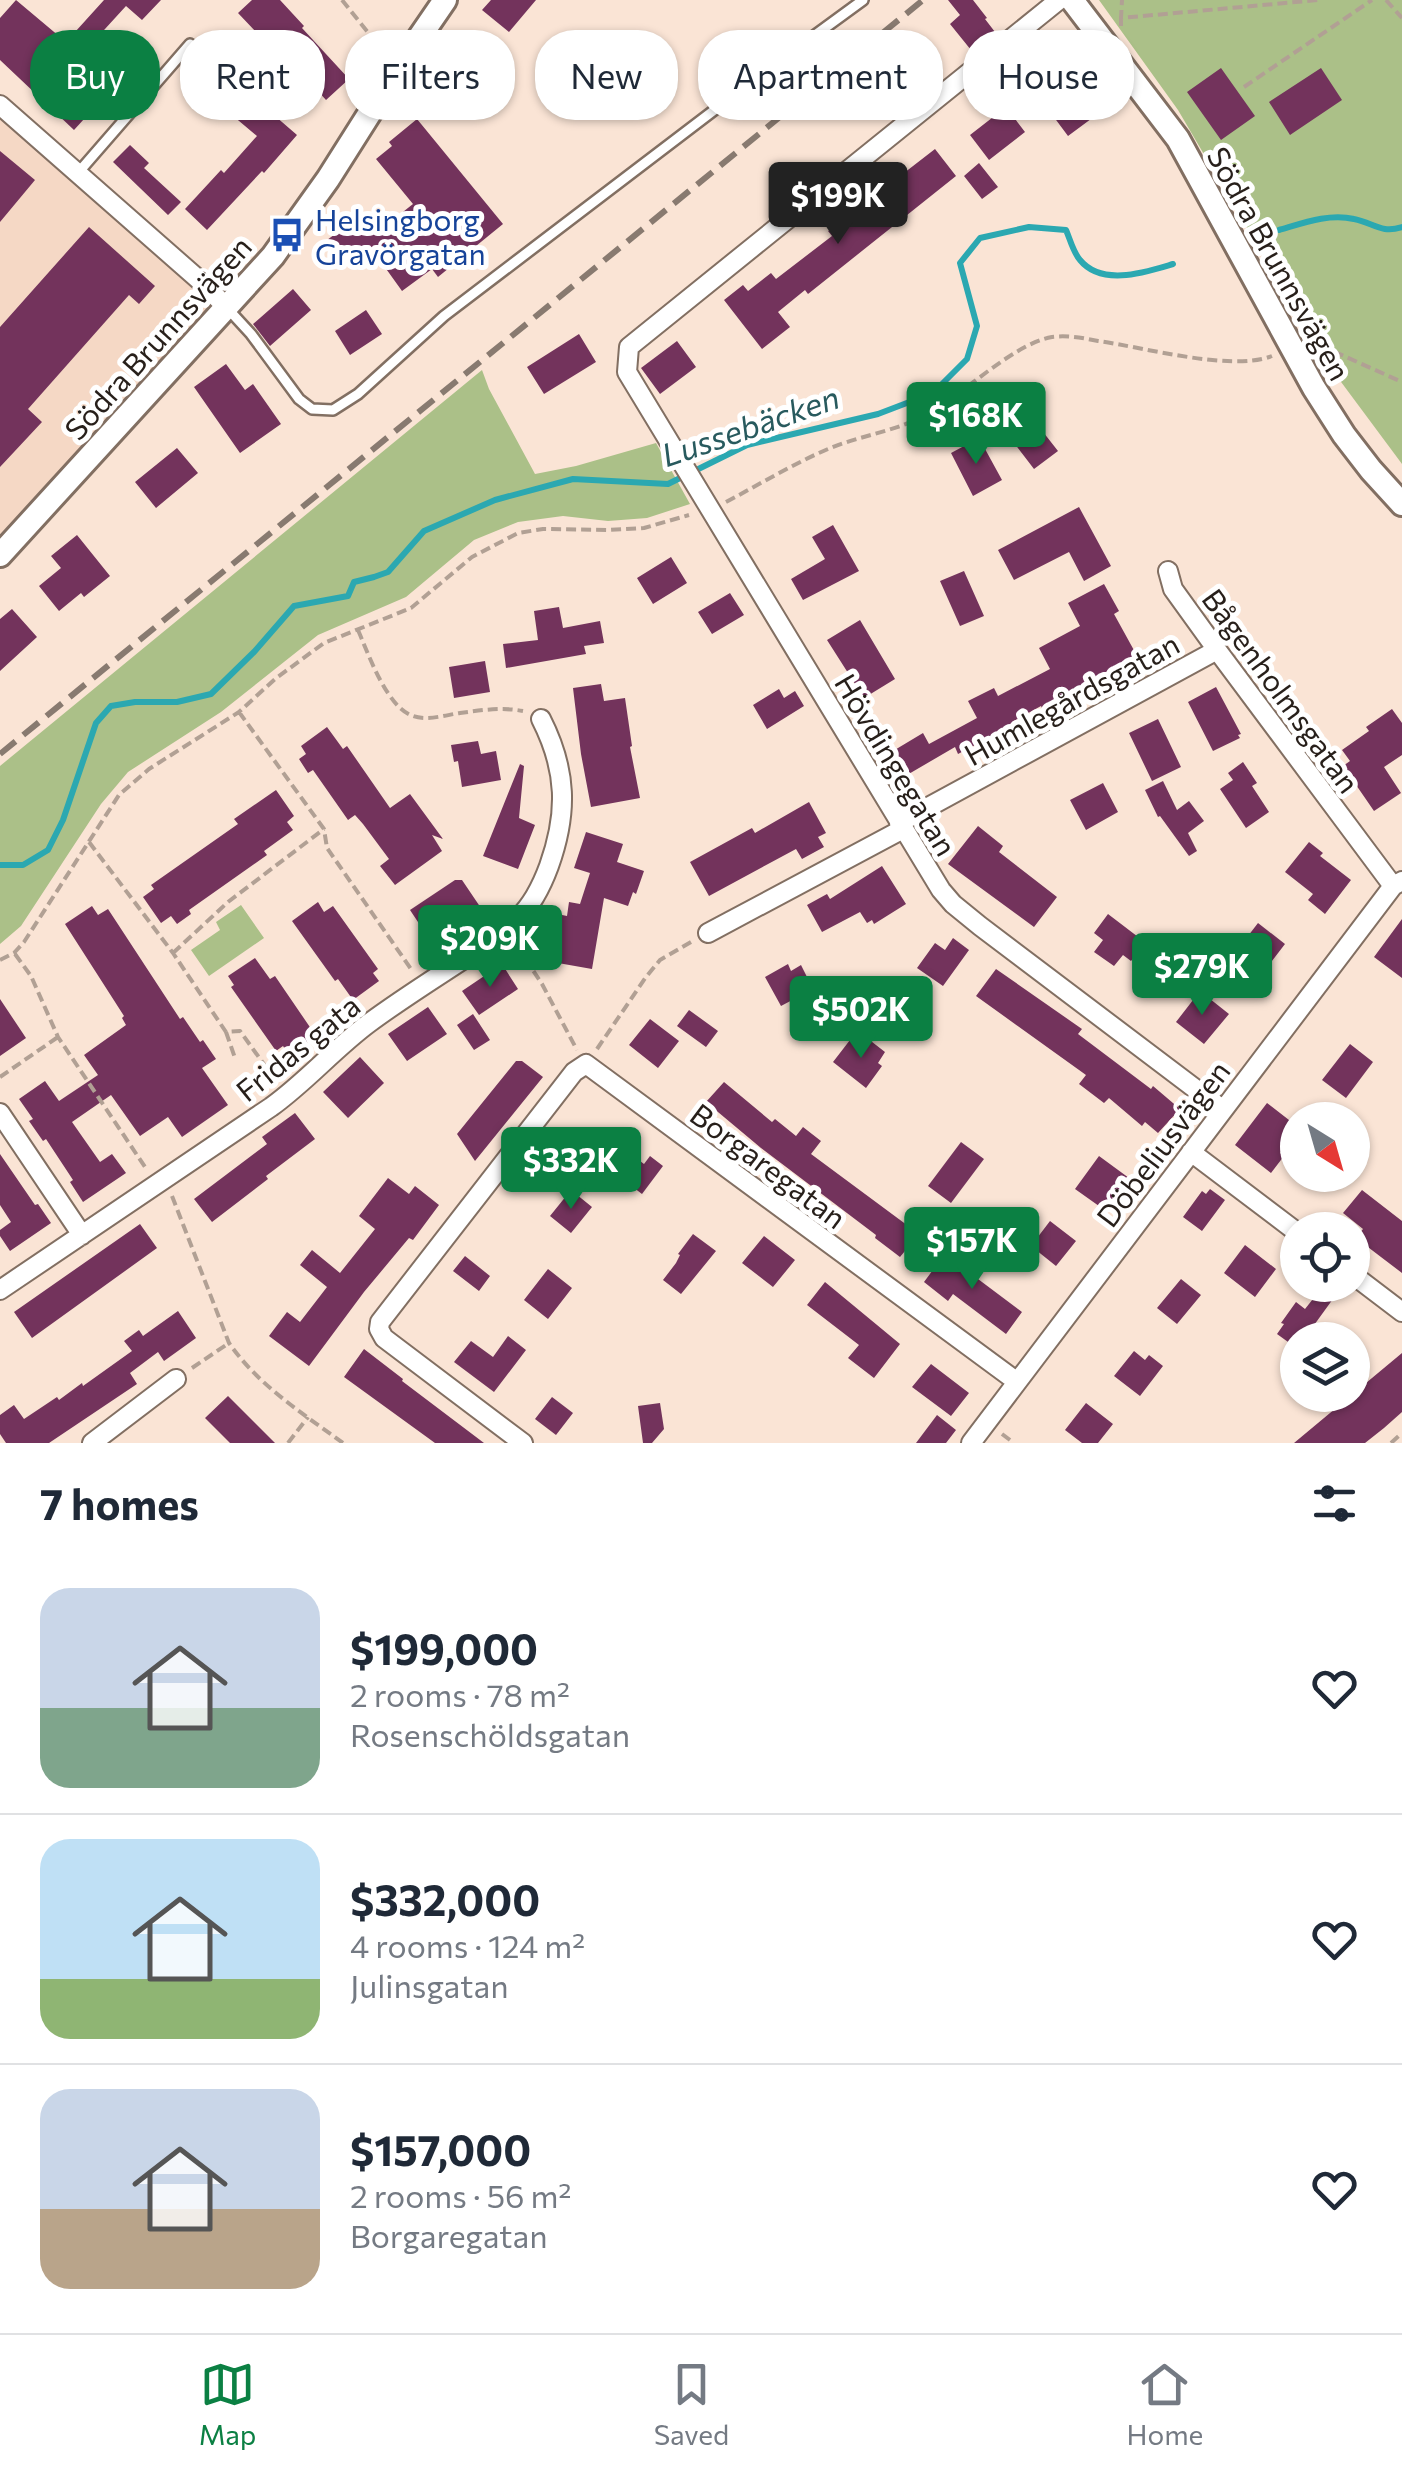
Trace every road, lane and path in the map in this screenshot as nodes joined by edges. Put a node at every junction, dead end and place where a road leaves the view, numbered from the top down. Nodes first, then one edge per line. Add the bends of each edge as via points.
1 (342, 0) edge
2 (445, 0) edge
3 (863, 0) edge
4 (1058, 0) edge
5 (1072, 0) edge
6 (1122, 0) edge
7 (1245, 0) edge
8 (1318, 0) edge
9 (1372, 0) edge
10 (1386, 0) edge
11 (1243, 7) junction
12 (1113, 16) dead end
13 (1121, 18) junction
14 (1402, 18) edge
15 (366, 30) edge
16 (425, 30) edge
17 (1118, 30) edge
18 (180, 56) edge
19 (1244, 87) dead end
20 (0, 106) edge
21 (365, 120) edge
22 (77, 174) junction
23 (225, 306) junction
24 (1292, 347) junction
25 (1402, 382) edge
26 (708, 504) junction
27 (1402, 504) edge
28 (0, 555) edge
29 (1168, 571) dead end
30 (358, 630) junction
31 (1217, 650) junction
32 (240, 712) junction
33 (541, 719) joint
34 (901, 826) junction
35 (324, 829) junction
36 (89, 842) junction
37 (1397, 884) edge
38 (506, 930) junction
39 (708, 933) joint
40 (14, 953) junction
41 (173, 953) junction
42 (0, 960) edge
43 (423, 986) junction
44 (226, 1032) junction
45 (58, 1038) junction
46 (235, 1058) dead end
47 (586, 1064) junction
48 (0, 1077) edge
49 (286, 1096) junction
50 (1222, 1109) junction
51 (0, 1113) edge
52 (1191, 1152) junction
53 (156, 1184) junction
54 (1280, 1219) edge
55 (82, 1235) junction
56 (1370, 1288) edge
57 (0, 1290) edge
58 (1402, 1312) edge
59 (230, 1342) junction
60 (176, 1379) joint
61 (1016, 1382) junction
62 (308, 1417) junction
63 (1402, 1433) edge
64 (92, 1443) edge
65 (288, 1443) edge
66 (343, 1443) edge
67 (523, 1443) edge
68 (971, 1443) edge
69 (1390, 1443) edge

1 - 15 path
2 - 16 street, Södra Brunnsvägen
3 - 23 lane via 444,316 333,410 312,409 298,399
4 - 26 street, Hövdingegatan via 629,348 628,372
5 - 24 street, Södra Brunnsvägen via 1178,139
6 - 13 path
7 - 11 path
8 - 11 path
9 - 19 path
10 - 14 path
11 - 13 path
12 - 13 path
13 - 17 path
18 - 22 lane
20 - 22 street
21 - 23 street, Södra Brunnsvägen via 272,256
22 - 23 street
23 - 28 street, Södra Brunnsvägen
24 - 25 path via 1335,352
24 - 26 path via 1244,362 1068,336 1042,340 924,416 831,448
24 - 27 street, Södra Brunnsvägen via 1344,435
26 - 30 path via 644,528 518,534 472,556 411,608
26 - 34 street, Hövdingegatan
29 - 31 street, Bågenholmsgatan via 1173,589
30 - 32 path via 296,662
30 - 33 path via 384,687 413,716 500,708
31 - 34 street, Humlegårdsgatan
31 - 37 street, Bågenholmsgatan
32 - 35 path
32 - 36 path via 131,783
33 - 38 street, Fridas gata via 560,773 563,815 539,888
34 - 39 street, Humlegårdsgatan
34 - 50 street, Hövdingegatan via 953,904
35 - 41 path
35 - 43 path via 327,848
36 - 40 path
36 - 41 path
37 - 50 street, Döbeliusvägen
38 - 43 street, Fridas gata
38 - 47 path
39 - 47 path via 660,960
40 - 42 path
40 - 45 path
41 - 44 path
43 - 49 street, Fridas gata via 365,1026
44 - 46 path
44 - 49 path via 240,1031
45 - 48 path
45 - 53 path
47 - 61 street, Borgaregatan
47 - 67 street via 380,1322 384,1338
49 - 53 street, Fridas gata
50 - 52 street, Döbeliusvägen
51 - 55 street
52 - 54 street
52 - 61 street, Döbeliusvägen
53 - 55 street, Fridas gata
53 - 59 path via 172,1196
55 - 57 street, Fridas gata
56 - 58 street
59 - 60 path
59 - 62 path via 249,1369
60 - 64 street
61 - 68 street, Döbeliusvägen
62 - 65 path
62 - 66 path
63 - 69 path

